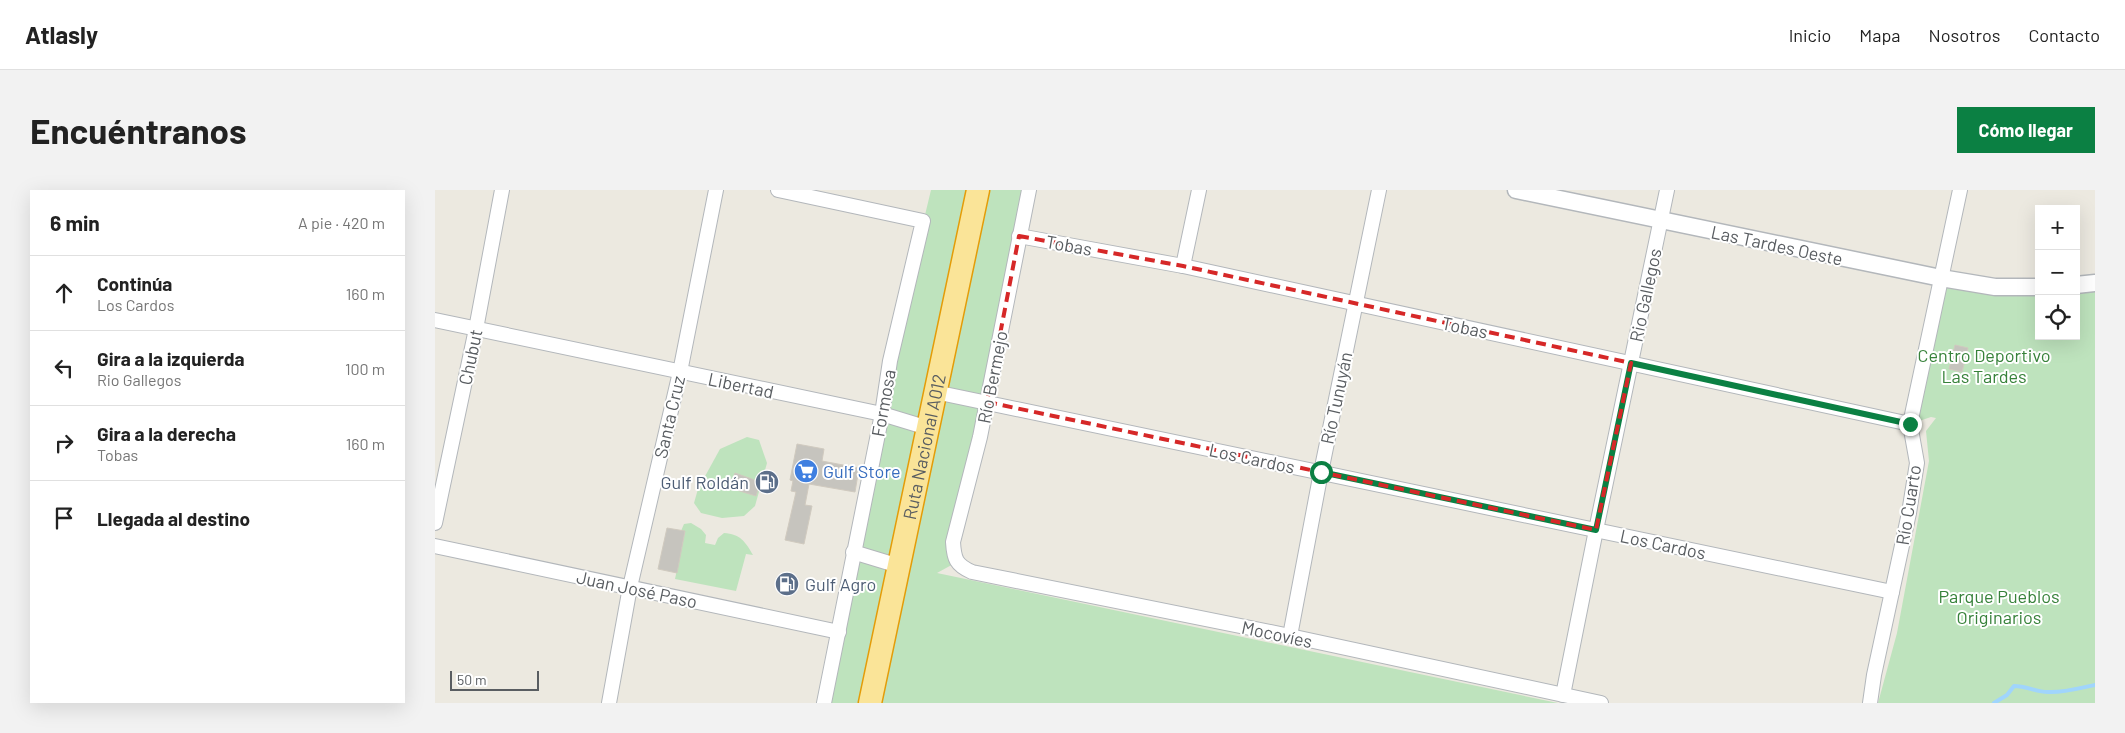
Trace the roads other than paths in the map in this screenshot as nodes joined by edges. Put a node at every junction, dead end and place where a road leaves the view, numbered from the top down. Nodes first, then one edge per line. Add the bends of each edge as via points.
1 (502, 190) edge
2 (716, 190) edge
3 (778, 190) edge
4 (978, 190) edge
5 (1029, 190) edge
6 (1199, 190) edge
7 (1379, 190) edge
8 (1516, 190) edge
9 (1667, 190) edge
10 (1960, 190) edge
11 (1661, 221) junction
12 (1019, 236) junction
13 (1183, 266) junction
14 (1941, 278) junction
15 (2095, 283) edge
16 (2080, 285) edge
17 (2035, 287) edge
18 (1356, 304) junction
19 (435, 320) edge
20 (476, 329) junction
21 (1631, 363) junction
22 (680, 372) junction
23 (935, 392) junction
24 (987, 402) junction
25 (882, 414) junction
26 (1910, 424) junction
27 (928, 428) junction
28 (1321, 472) junction
29 (435, 523) edge
30 (1596, 530) junction
31 (435, 546) edge
32 (853, 552) junction
33 (957, 562) joint
34 (899, 566) junction
35 (630, 587) junction
36 (1892, 592) junction
37 (839, 632) junction
38 (1290, 636) junction
39 (1563, 695) junction
40 (609, 703) edge
41 (824, 703) edge
42 (870, 703) edge
43 (1601, 703) edge
44 (1870, 703) edge

1 - 20 street, Chubut
2 - 22 street, Santa Cruz
3 - 25 street, Formosa via 923,221 890,361
4 - 23 highway, Ruta Nacional A012
5 - 12 street, Río Bermejo
6 - 13 street
7 - 18 street, Río Tunuyán
8 - 11 street, Las Tardes Oeste
9 - 11 street, Rio Gallegos
10 - 14 street, Río Cuarto
11 - 14 street, Las Tardes Oeste
11 - 21 street, Rio Gallegos
12 - 13 street, Tobas
12 - 24 street, Río Bermejo
13 - 18 street, Tobas
14 - 17 street, Las Tardes Oeste via 1995,286
14 - 26 street, Río Cuarto
15 - 16 street
18 - 21 street, Tobas
18 - 28 street, Río Tunuyán
19 - 20 street, Libertad
20 - 22 street, Libertad
20 - 29 street, Chubut
21 - 26 street, Tobas
21 - 30 street, Rio Gallegos
22 - 25 street, Libertad
22 - 35 street, Santa Cruz
23 - 24 street, Los Cardos
23 - 27 highway, Ruta Nacional A012
24 - 28 street, Los Cardos
24 - 33 street, Río Bermejo via 953,542
25 - 27 street, Libertad
25 - 32 street, Formosa
26 - 36 street, Río Cuarto via 1917,463
27 - 34 highway, Ruta Nacional A012
28 - 30 street, Los Cardos
28 - 38 street, Río Tunuyán
30 - 36 street, Los Cardos
30 - 39 street, Rio Gallegos
31 - 35 street, Juan José Paso
32 - 34 street
32 - 37 street, Formosa
33 - 38 street, Mocovíes via 972,572
34 - 42 highway, Ruta Nacional A012
35 - 37 street, Juan José Paso
35 - 40 street, Santa Cruz
36 - 44 street, Río Cuarto
37 - 41 street, Formosa
38 - 39 street, Mocovíes
39 - 43 street, Mocovíes

